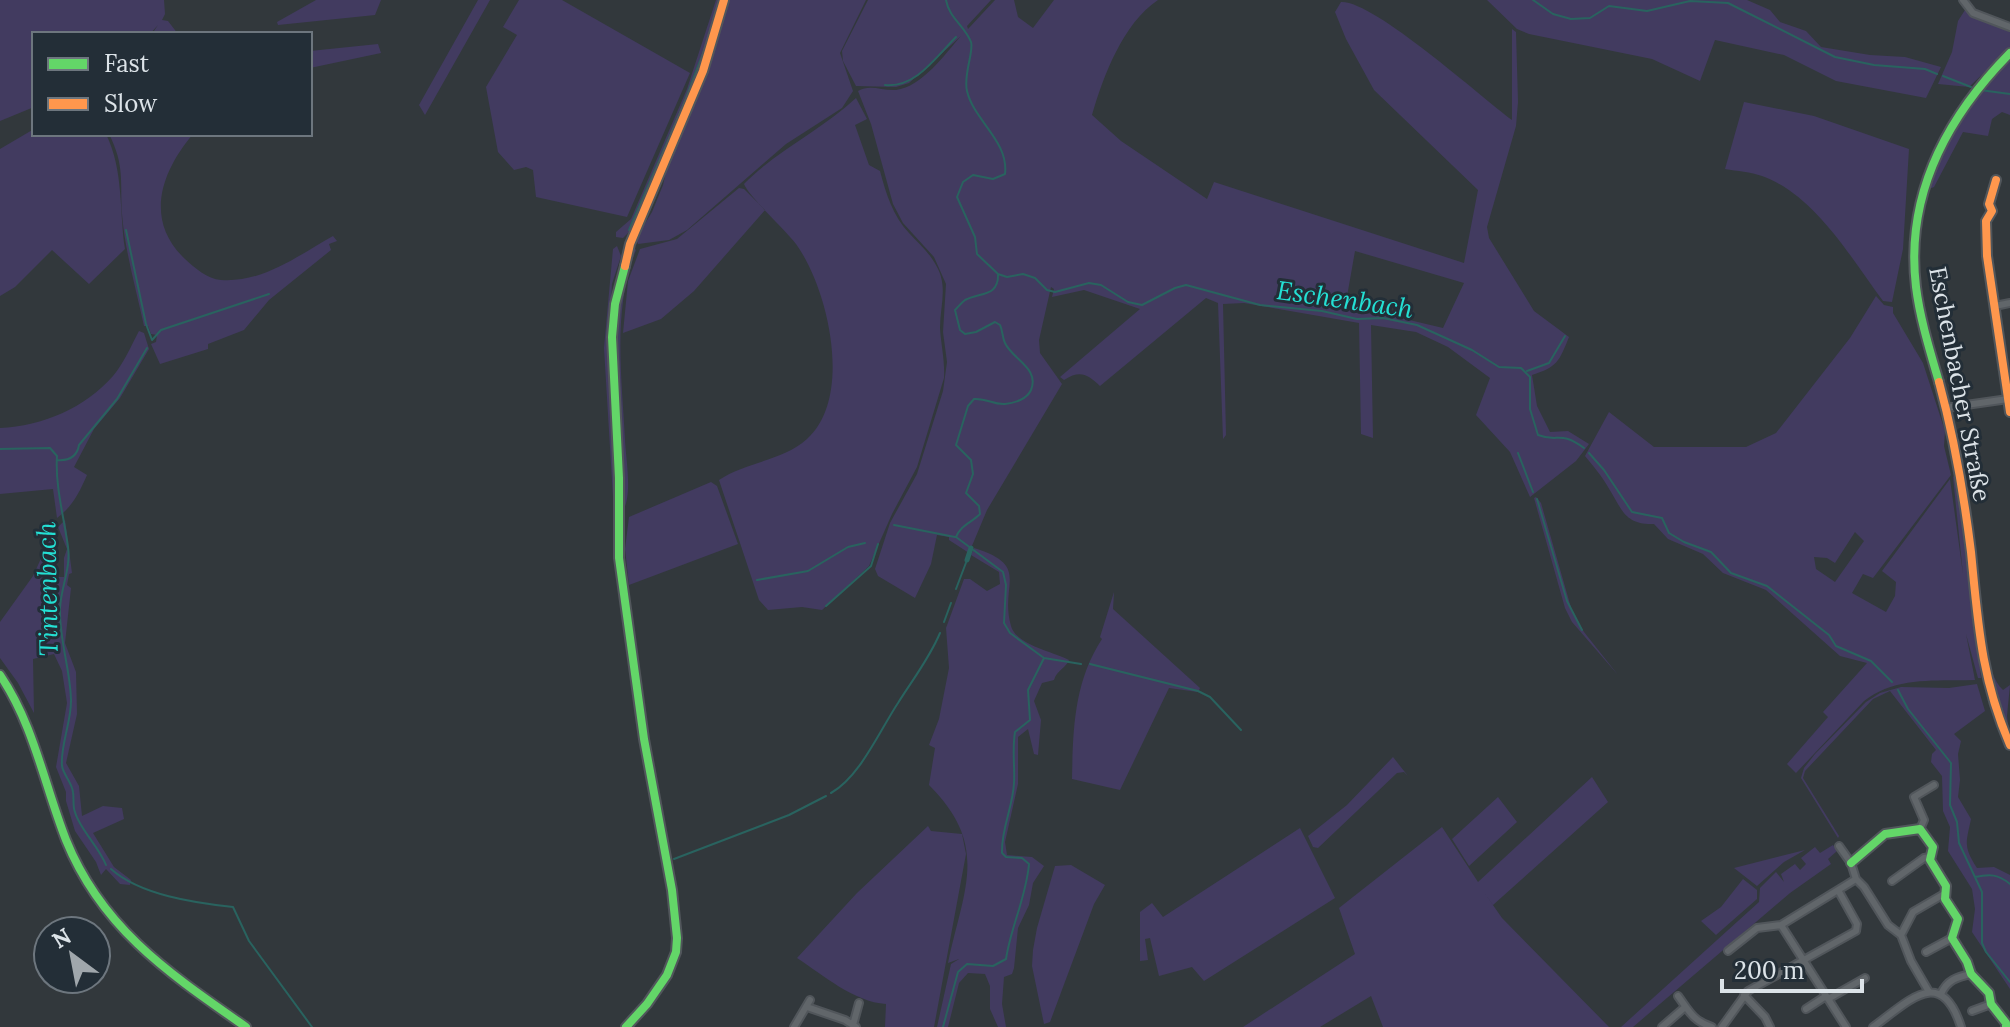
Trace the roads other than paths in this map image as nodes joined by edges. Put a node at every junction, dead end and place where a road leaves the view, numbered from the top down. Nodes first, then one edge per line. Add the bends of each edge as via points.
1 (724, 0) edge
2 (1963, 0) edge
3 (2010, 27) edge
4 (2010, 53) edge
5 (1996, 180) dead end
6 (2010, 303) edge
7 (1995, 306) junction
8 (2009, 398) edge
9 (1945, 408) junction
10 (2010, 412) edge
11 (0, 675) edge
12 (2010, 745) edge
13 (1934, 785) dead end
14 (1920, 829) junction
15 (1839, 846) dead end
16 (1930, 857) junction
17 (1854, 871) junction
18 (1892, 881) dead end
19 (1838, 890) junction
20 (1944, 894) junction
21 (1781, 925) junction
22 (1901, 935) junction
23 (1952, 938) junction
24 (1728, 951) dead end
25 (1926, 952) dead end
26 (1804, 961) junction
27 (1971, 974) junction
28 (1865, 978) dead end
29 (1929, 992) junction
30 (1941, 994) junction
31 (1744, 995) junction
32 (1678, 996) dead end
33 (1827, 998) junction
34 (859, 1003) dead end
35 (1991, 1004) junction
36 (1684, 1008) junction
37 (1806, 1009) dead end
38 (1972, 1011) dead end
39 (855, 1026) edge
40 (246, 1027) edge
41 (626, 1027) edge
42 (794, 1027) edge
43 (1662, 1027) edge
44 (1712, 1027) edge
45 (1722, 1027) edge
46 (1770, 1027) edge
47 (1846, 1027) edge
48 (1873, 1027) edge
49 (1961, 1027) edge
50 (2006, 1027) edge

1 - 41 street via 703,71 630,244 613,320 620,576 677,938 667,975
2 - 3 street via 1973,13
4 - 9 street, Eschenbacher Straße via 1952,119 1919,205 1917,288
5 - 7 street via 1986,221
6 - 7 street
7 - 8 street
8 - 9 street
8 - 10 street
9 - 12 street, Eschenbacher Straße via 1969,532 1980,654
11 - 40 street via 28,726 69,845 94,895 138,946
13 - 14 street via 1914,797 1924,820
14 - 16 street via 1933,847
14 - 17 street via 1885,834
15 - 17 street
16 - 18 street
16 - 20 street via 1946,886
17 - 19 street
17 - 22 street via 1888,925
19 - 21 street
19 - 26 street via 1856,931
20 - 22 street via 1913,912
20 - 23 street via 1958,919
21 - 24 street via 1760,927
21 - 26 street
22 - 29 street
23 - 25 street
23 - 27 street
26 - 31 street
26 - 33 street
27 - 30 street via 1950,982
27 - 35 street via 1989,993
28 - 33 street
29 - 30 street
29 - 48 street
30 - 49 street
31 - 45 street
31 - 46 street
32 - 36 street
33 - 37 street
33 - 47 street
34 - 39 street
35 - 38 street
35 - 50 street
36 - 43 street
36 - 44 street via 1697,1022
39 - 42 street via 808,1004

